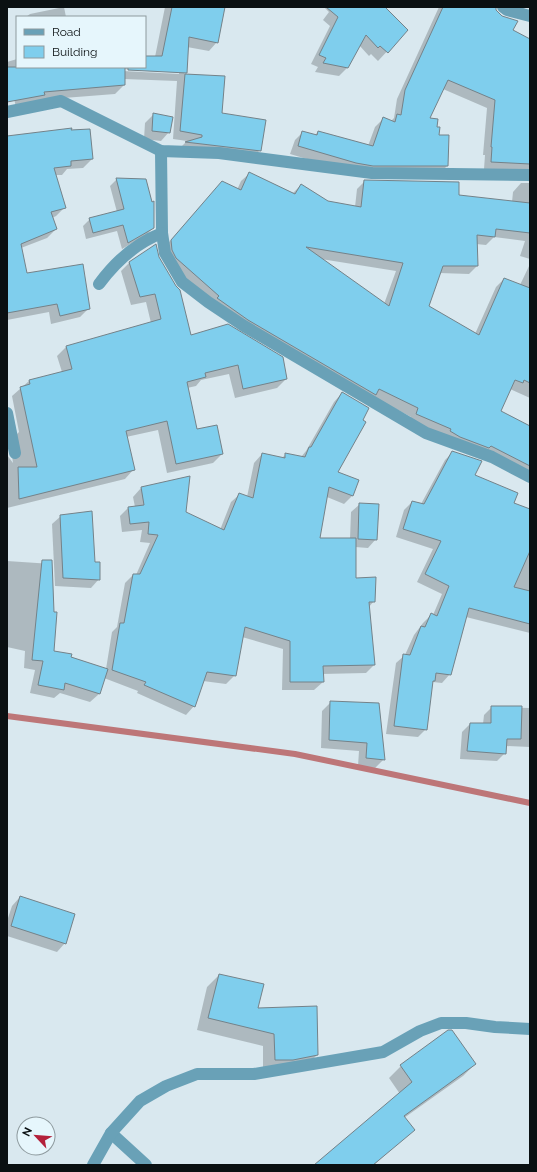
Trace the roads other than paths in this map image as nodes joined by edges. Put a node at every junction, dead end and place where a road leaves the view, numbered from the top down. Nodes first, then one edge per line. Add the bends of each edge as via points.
1 (503, 7) edge
2 (530, 16) edge
3 (7, 112) edge
4 (161, 151) junction
5 (530, 175) edge
6 (162, 233) junction
7 (99, 284) dead end
8 (7, 413) edge
9 (15, 453) dead end
10 (530, 477) edge
11 (530, 1029) edge
12 (111, 1133) junction
13 (93, 1165) edge
14 (146, 1165) edge

1 - 2 street
3 - 4 street via 61,101
4 - 5 street via 219,153 372,173
4 - 6 street
6 - 7 street via 145,239 128,252 112,266
6 - 10 street via 166,253 182,282 208,302 426,433 492,457
8 - 9 street
11 - 12 street via 441,1023 420,1030 383,1052 254,1074 197,1074 166,1086 140,1101
12 - 13 street
12 - 14 street

